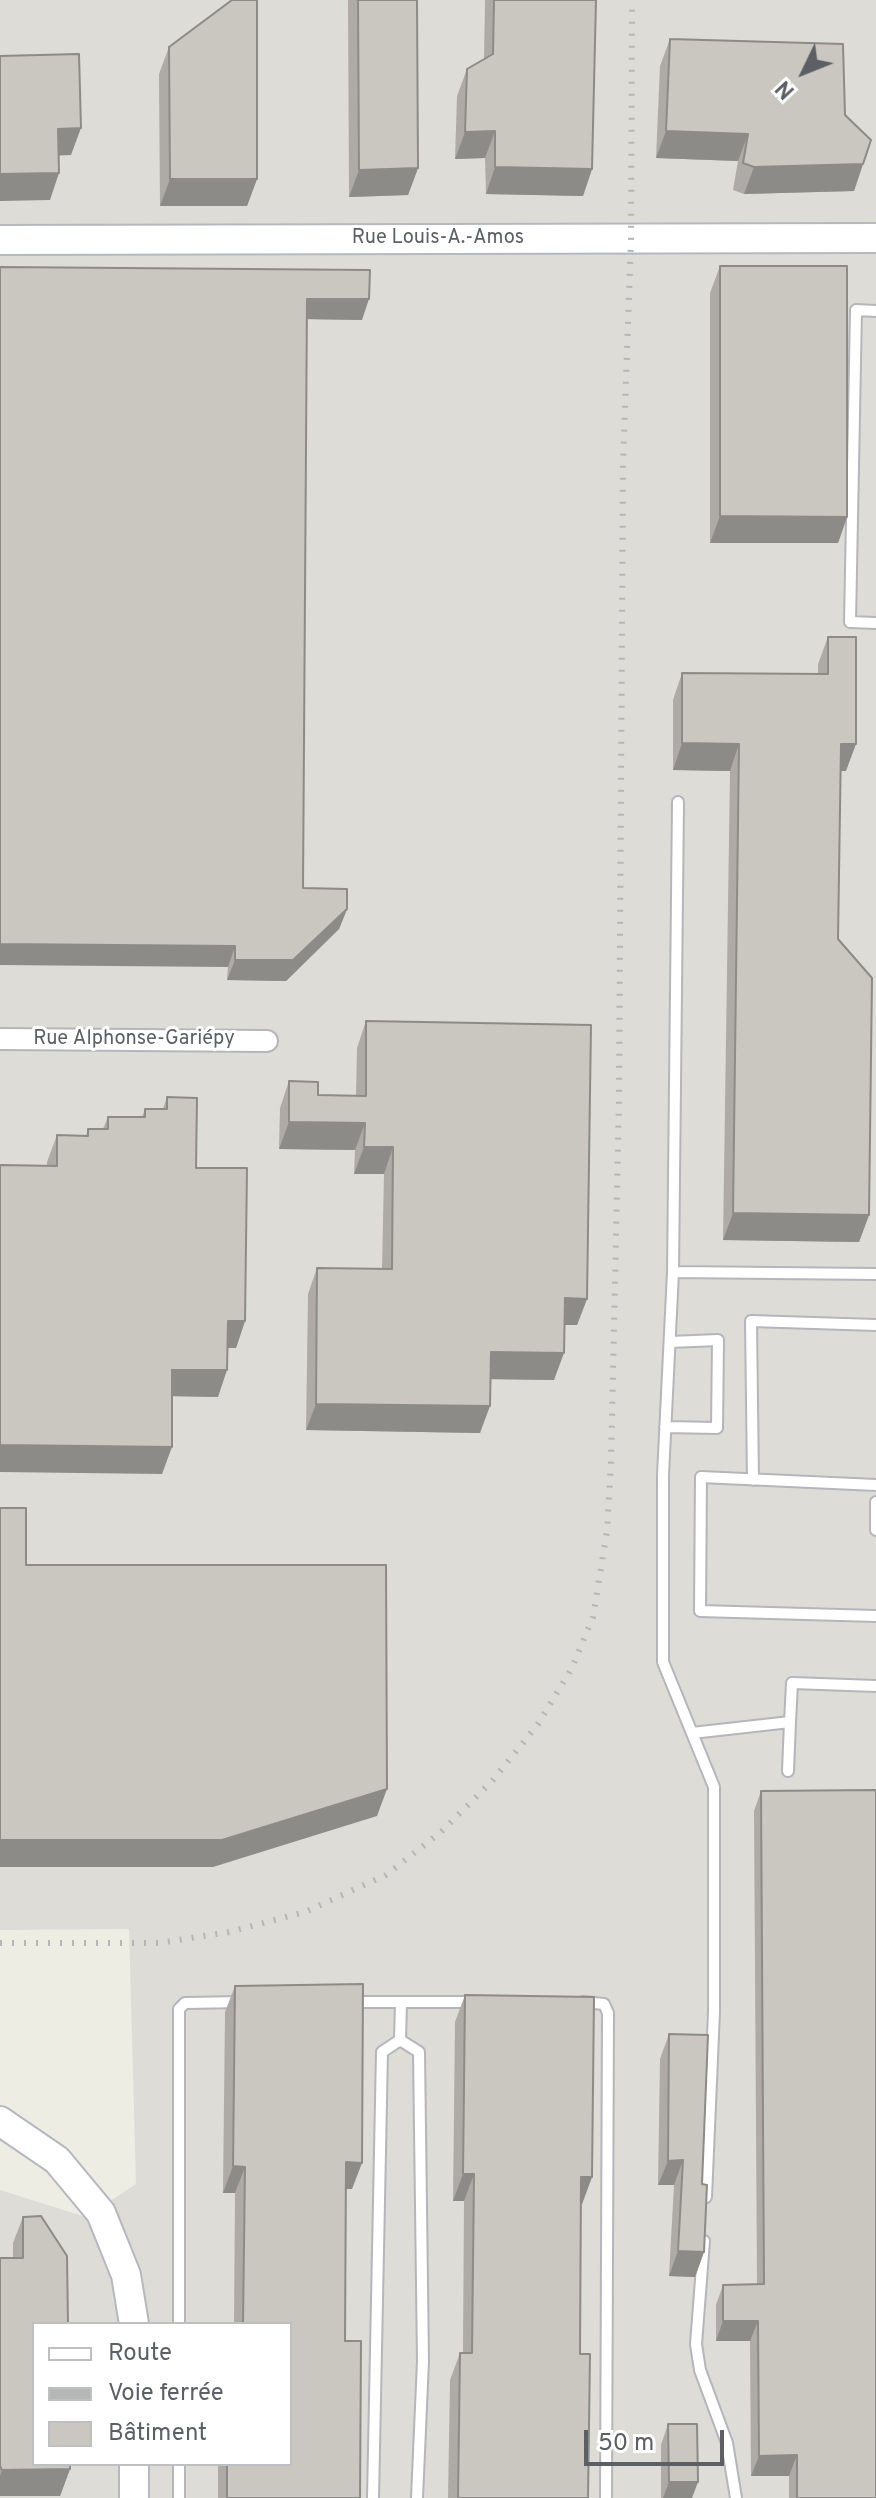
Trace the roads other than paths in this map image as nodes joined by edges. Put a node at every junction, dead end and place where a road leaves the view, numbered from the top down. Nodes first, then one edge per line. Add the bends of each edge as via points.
1 (876, 238) edge
2 (0, 240) edge
3 (876, 311) edge
4 (876, 623) edge
5 (678, 802) dead end
6 (0, 1039) edge
7 (267, 1041) dead end
8 (673, 1272) junction
9 (876, 1274) edge
10 (876, 1325) edge
11 (670, 1342) junction
12 (665, 1427) junction
13 (753, 1480) junction
14 (876, 1485) edge
15 (876, 1502) edge
16 (876, 1530) edge
17 (876, 1616) edge
18 (876, 1686) edge
19 (790, 1722) junction
20 (692, 1733) junction
21 (788, 1771) dead end
22 (262, 2002) edge
23 (339, 2002) edge
24 (401, 2002) junction
25 (485, 2002) edge
26 (564, 2002) edge
27 (400, 2040) junction
28 (0, 2121) edge
29 (705, 2217) edge
30 (705, 2232) edge
31 (134, 2322) edge
32 (179, 2322) edge
33 (134, 2466) edge
34 (179, 2466) edge
35 (134, 2498) edge
36 (179, 2498) edge
37 (373, 2498) edge
38 (417, 2498) edge
39 (606, 2498) edge
40 (736, 2498) edge

1 - 2 street, Rue Louis-A.-Amos
3 - 4 lane via 856,310 850,622
5 - 8 lane
6 - 7 street, Rue Alphonse-Gariépy
8 - 9 lane
8 - 11 lane
10 - 13 lane via 751,1321
11 - 12 lane
11 - 12 lane via 718,1340 717,1428
12 - 20 lane via 663,1662
13 - 14 lane
13 - 17 lane via 701,1477 700,1611
15 - 16 lane
18 - 19 lane via 792,1683
19 - 20 lane
19 - 21 lane
20 - 29 lane via 714,1787 714,2012
22 - 32 lane via 185,2003 179,2009
23 - 24 lane
24 - 25 lane
24 - 27 lane
26 - 39 lane via 596,2002 608,2013
27 - 37 lane via 382,2052
27 - 38 lane via 419,2052 423,2361
28 - 31 street via 57,2160 101,2213 126,2275
30 - 40 lane via 696,2344 727,2443
33 - 35 street
34 - 36 lane

